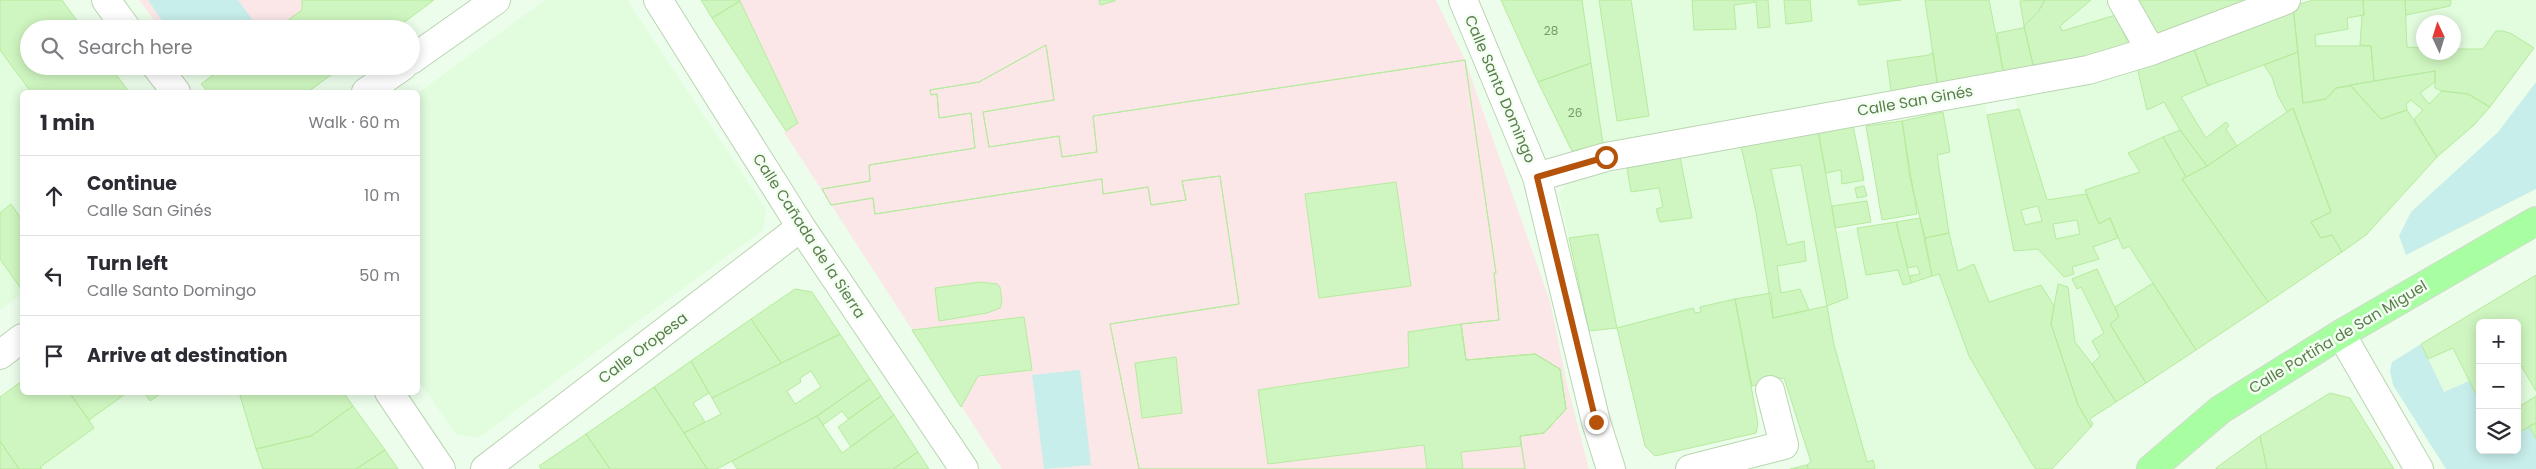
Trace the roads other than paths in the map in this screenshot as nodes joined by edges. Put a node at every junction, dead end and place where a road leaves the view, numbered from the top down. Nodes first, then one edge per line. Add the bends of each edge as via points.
1 (106, 0) edge
2 (496, 0) edge
3 (658, 0) edge
4 (1463, 0) edge
5 (2122, 0) edge
6 (2286, 0) edge
7 (121, 20) edge
8 (2151, 51) junction
9 (420, 54) edge
10 (163, 75) edge
11 (390, 75) edge
12 (174, 90) edge
13 (369, 90) edge
14 (1537, 177) junction
15 (2536, 220) edge
16 (801, 227) junction
17 (2341, 334) junction
18 (20, 340) edge
19 (0, 355) edge
20 (1770, 390) dead end
21 (391, 395) edge
22 (441, 469) edge
23 (485, 469) edge
24 (964, 469) edge
25 (1611, 469) edge
26 (1690, 469) edge
27 (2151, 469) edge
28 (2419, 469) edge

1 - 7 street
2 - 9 street
3 - 16 street, Calle Cañada de la Sierra
4 - 14 street, Calle Santo Domingo
5 - 8 street
6 - 8 street, Calle San Ginés
8 - 14 street, Calle San Ginés via 2088,70 1606,157
10 - 12 street
11 - 13 street
14 - 25 street, Calle Santo Domingo via 1594,413
15 - 17 main road, Calle Portiña de San Miguel
16 - 23 street, Calle Oropesa
16 - 24 street, Calle Cañada de la Sierra
17 - 27 main road, Calle Portiña de San Miguel via 2220,410
17 - 28 street
18 - 19 street
20 - 26 street via 1784,445
21 - 22 street

